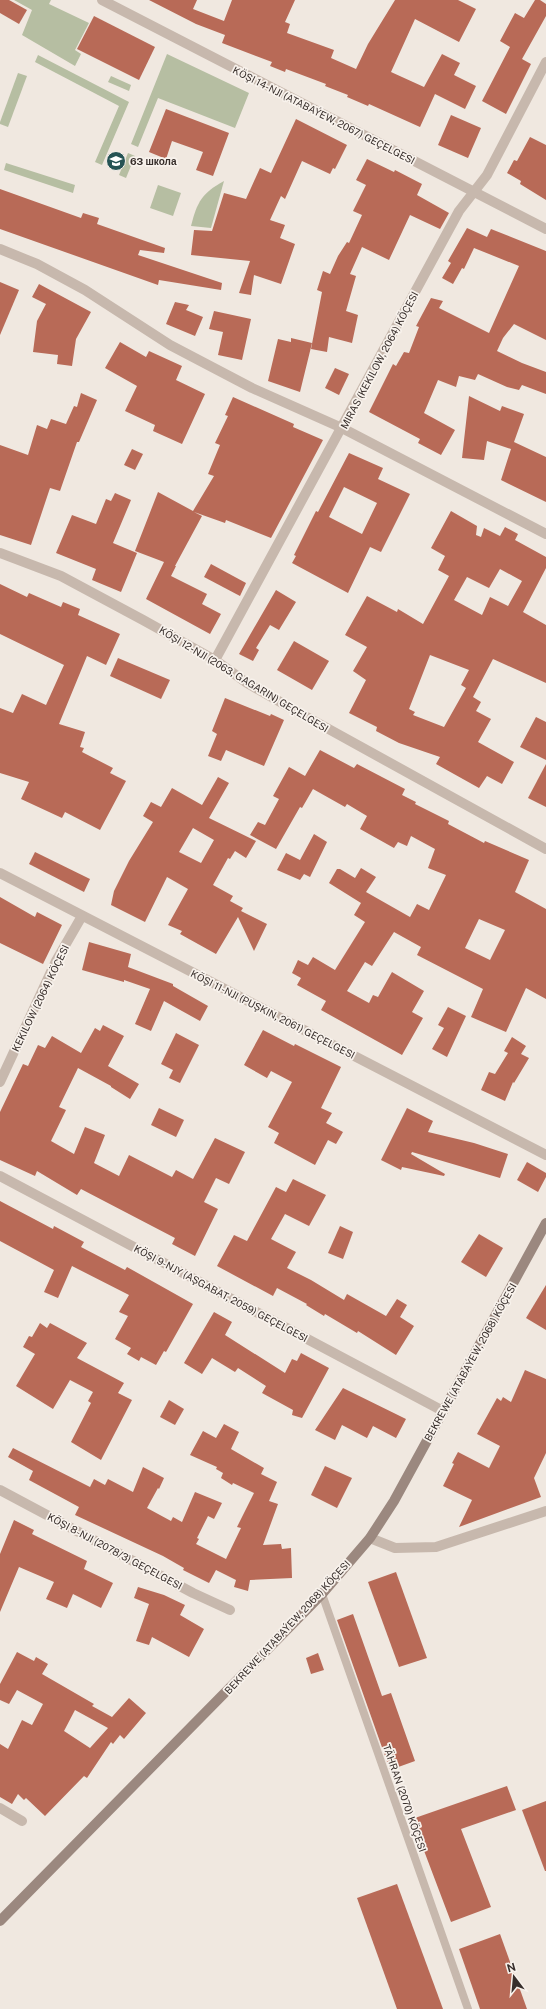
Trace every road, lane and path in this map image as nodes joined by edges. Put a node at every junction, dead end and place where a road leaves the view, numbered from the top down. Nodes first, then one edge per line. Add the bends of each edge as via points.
1 (102, 0) edge
2 (546, 62) edge
3 (473, 192) junction
4 (546, 229) edge
5 (0, 250) edge
6 (342, 428) junction
7 (546, 534) edge
8 (0, 553) edge
9 (215, 660) junction
10 (546, 849) edge
11 (0, 873) edge
12 (82, 916) junction
13 (0, 1082) edge
14 (546, 1155) edge
15 (0, 1176) edge
16 (546, 1223) edge
17 (442, 1411) junction
18 (0, 1490) edge
19 (546, 1511) edge
20 (370, 1538) junction
21 (322, 1594) junction
22 (230, 1610) dead end
23 (0, 1808) edge
24 (22, 1821) dead end
25 (0, 1921) edge
26 (468, 2009) edge

1 - 3 street, KÖŞI 14-NJI (ATABAÝEW, 2067) GEÇELGESI
2 - 3 street, MIRAS (KEKILOW, 2064) KÖÇESI via 487,175
3 - 4 street, KÖŞI 14-NJI (ATABAÝEW, 2067) GEÇELGESI
3 - 6 street, MIRAS (KEKILOW, 2064) KÖÇESI via 459,211
5 - 6 street via 37,264 85,290 170,345 245,384
6 - 7 street
6 - 9 street, MIRAS (KEKILOW, 2064) KÖÇESI
8 - 9 street, KÖŞI 12-NJI (2063, GAGARIN) GEÇELGESI via 61,576
9 - 10 street, KÖŞI 12-NJI (2063, GAGARIN) GEÇELGESI via 247,683 296,711
11 - 12 street, KÖŞI 11-NJI (PUŞKIN, 2061) GEÇELGESI
12 - 13 street, KEKILOW (2064) KÖÇESI via 56,961
12 - 14 street, KÖŞI 11-NJI (PUŞKIN, 2061) GEÇELGESI
15 - 17 street, KÖŞI 9-NJY (AŞGABAT, 2059) GEÇELGESI
16 - 17 main road, BEKREWE (ATABAÝEW, 2068) KÖÇESI
17 - 20 main road, BEKREWE (ATABAÝEW, 2068) KÖÇESI via 394,1501
18 - 22 street, KÖŞI 8-NJI (2078/3) GEÇELGESI via 193,1593
19 - 20 street via 436,1547 394,1548
20 - 21 main road, BEKREWE (ATABAÝEW, 2068) KÖÇESI
21 - 25 main road, BEKREWE (ATABAÝEW, 2068) KÖÇESI
21 - 26 lane, TÄHRAN (2070) KÖÇESI
23 - 24 street

